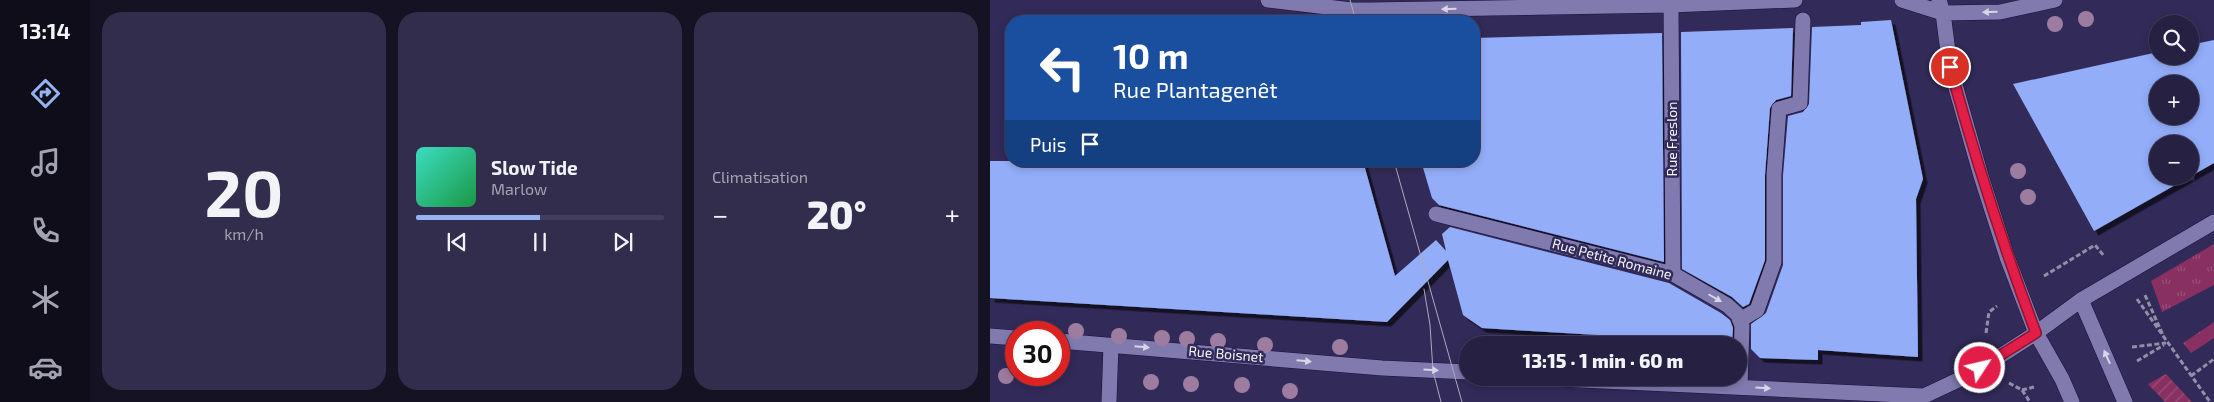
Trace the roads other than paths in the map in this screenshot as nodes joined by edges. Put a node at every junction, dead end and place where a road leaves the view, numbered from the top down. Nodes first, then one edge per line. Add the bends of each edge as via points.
1 (1268, 0) edge
2 (1795, 0) edge
3 (1902, 0) edge
4 (2055, 0) edge
5 (1671, 5) junction
6 (1941, 7) edge
7 (1803, 20) dead end
8 (1436, 214) dead end
9 (2214, 222) edge
10 (1673, 274) junction
11 (2081, 300) junction
12 (1740, 320) junction
13 (2036, 333) junction
14 (990, 336) edge
15 (1005, 337) edge
16 (1070, 342) edge
17 (1111, 344) junction
18 (1459, 372) edge
19 (1718, 386) edge
20 (1740, 387) junction
21 (1109, 402) edge
22 (2072, 402) edge
23 (2125, 402) edge

5 -> 1 street via 1370,10
2 - 5 street
3 - 6 street
4 -> 6 street via 2000,12
5 - 10 street, Rue Freslon
6 - 13 street via 1950,67 1981,176
7 - 12 street via 1800,103 1780,109 1774,176 1774,262 1757,310
8 - 10 street, Rue Petite Romaine
9 - 11 street
10 -> 12 street, Rue Petite Romaine via 1727,305
11 - 13 street
23 -> 11 street
12 - 20 street
20 -> 13 street via 1924,396 1978,371
13 - 22 street
14 - 15 street
16 - 17 street, Rue Boisnet
17 -> 18 street, Rue Boisnet
17 - 21 street
19 - 20 street

